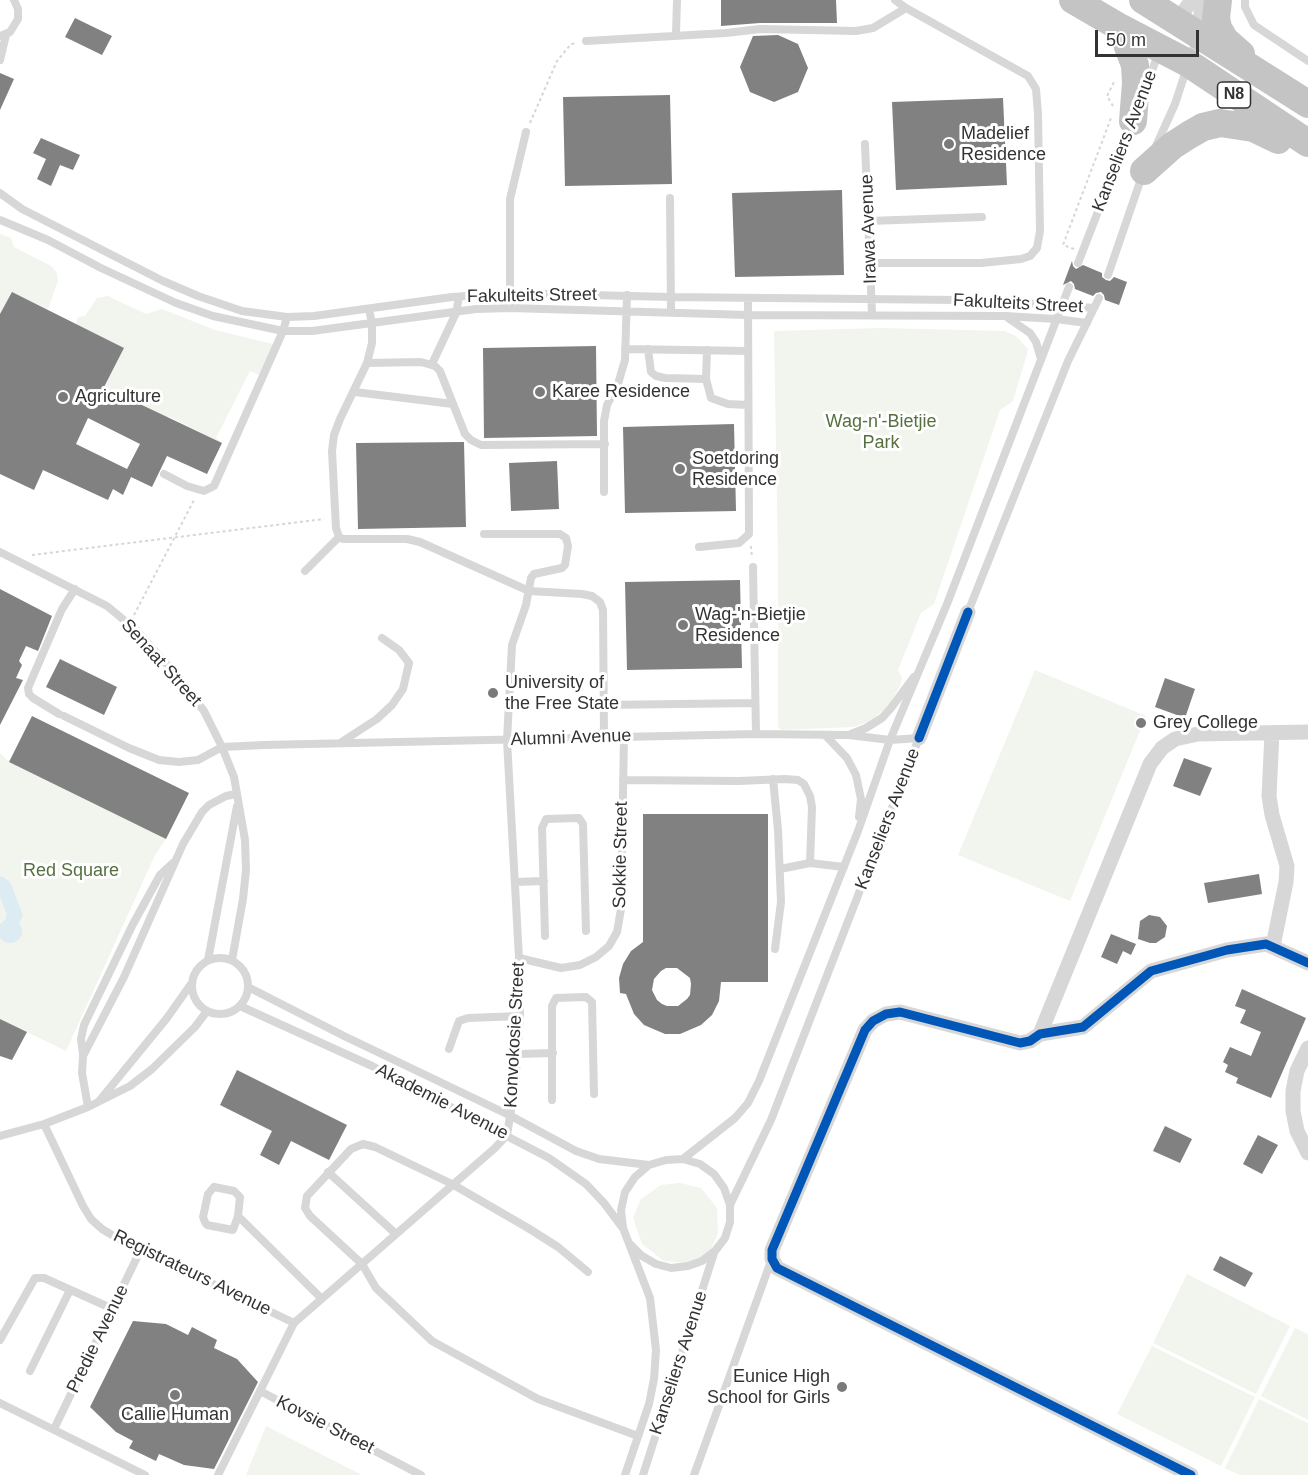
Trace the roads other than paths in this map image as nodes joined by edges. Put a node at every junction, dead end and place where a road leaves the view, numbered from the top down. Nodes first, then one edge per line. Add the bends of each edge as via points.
1 (677, 0) edge
2 (895, 0) edge
3 (1073, 0) edge
4 (1143, 0) edge
5 (1203, 0) edge
6 (1218, 0) edge
7 (1245, 0) edge
8 (16, 2) edge
9 (906, 8) junction
10 (1121, 28) junction
11 (1177, 29) edge
12 (676, 34) junction
13 (3, 35) edge
14 (586, 41) road end
15 (0, 60) edge
16 (1308, 61) edge
17 (1188, 63) junction
18 (1273, 82) junction
19 (1308, 104) edge
20 (1133, 121) junction
21 (526, 132) road end
22 (1308, 143) edge
23 (866, 144) dead end
24 (1308, 159) edge
25 (1144, 171) junction
26 (0, 193) edge
27 (670, 198) dead end
28 (981, 217) dead end
29 (0, 220) edge
30 (869, 221) junction
31 (109, 253) junction
32 (871, 263) junction
33 (1078, 263) dead end
34 (101, 268) junction
35 (1108, 275) dead end
36 (1068, 287) dead end
37 (509, 293) junction
38 (627, 295) junction
39 (459, 297) junction
40 (671, 297) junction
41 (748, 298) junction
42 (1099, 298) dead end
43 (871, 300) junction
44 (1061, 305) junction
45 (510, 308) junction
46 (1094, 308) junction
47 (369, 309) junction
48 (626, 310) junction
49 (671, 312) junction
50 (456, 313) junction
51 (872, 314) junction
52 (748, 315) junction
53 (1005, 316) junction
54 (287, 317) junction
55 (1056, 319) junction
56 (1087, 323) junction
57 (372, 324) junction
58 (283, 331) junction
59 (625, 349) junction
60 (648, 349) junction
61 (707, 350) junction
62 (748, 351) junction
63 (1041, 359) junction
64 (367, 363) junction
65 (432, 364) junction
66 (706, 379) junction
67 (355, 392) junction
68 (453, 404) junction
69 (748, 405) junction
70 (604, 444) junction
71 (164, 474) dead end
72 (604, 492) dead end
73 (484, 534) dead end
74 (339, 537) junction
75 (699, 547) dead end
76 (0, 552) edge
77 (753, 567) road end
78 (305, 571) dead end
79 (75, 589) junction
80 (529, 591) junction
81 (968, 612) joint
82 (382, 638) dead end
83 (923, 664) junction
84 (755, 703) junction
85 (603, 705) junction
86 (1308, 732) edge
87 (1272, 733) junction
88 (756, 734) junction
89 (825, 735) junction
90 (849, 735) junction
91 (604, 736) junction
92 (624, 736) junction
93 (919, 738) junction
94 (507, 740) junction
95 (891, 740) junction
96 (339, 744) junction
97 (222, 747) junction
98 (773, 779) junction
99 (623, 780) junction
100 (237, 798) junction
101 (858, 831) junction
102 (176, 861) junction
103 (810, 863) junction
104 (844, 867) junction
105 (780, 869) junction
106 (544, 881) junction
107 (515, 882) junction
108 (586, 931) dead end
109 (545, 936) dead end
110 (1273, 946) junction
111 (775, 949) dead end
112 (519, 958) junction
113 (208, 960) junction
114 (232, 960) junction
115 (1308, 963) edge
116 (192, 983) junction
117 (248, 987) junction
118 (240, 1006) junction
119 (207, 1011) junction
120 (520, 1016) junction
121 (1040, 1034) junction
122 (1308, 1048) edge
123 (449, 1049) dead end
124 (552, 1053) junction
125 (518, 1054) junction
126 (83, 1056) junction
127 (594, 1094) dead end
128 (552, 1100) dead end
129 (98, 1103) junction
130 (88, 1107) junction
131 (511, 1116) junction
132 (44, 1124) junction
133 (507, 1135) junction
134 (0, 1136) edge
135 (1308, 1153) edge
136 (683, 1159) junction
137 (649, 1165) junction
138 (328, 1173) junction
139 (452, 1184) junction
140 (730, 1205) junction
141 (238, 1216) junction
142 (623, 1228) junction
143 (396, 1234) junction
144 (631, 1245) junction
145 (141, 1248) junction
146 (715, 1251) junction
147 (772, 1259) junction
148 (362, 1264) junction
149 (588, 1272) dead end
150 (70, 1290) junction
151 (321, 1298) junction
152 (113, 1309) junction
153 (294, 1323) junction
154 (0, 1340) edge
155 (30, 1371) dead end
156 (260, 1391) junction
157 (0, 1403) edge
158 (54, 1429) junction
159 (638, 1436) junction
160 (145, 1475) edge
161 (218, 1475) edge
162 (421, 1475) edge
163 (625, 1475) edge
164 (643, 1475) edge
165 (694, 1475) edge
166 (1191, 1475) edge

1 - 12 lane
2 - 9 lane
3 - 10 highway, N8
4 - 11 highway, N8
5 - 11 street
6 - 18 highway via 1216,18 1225,40
7 - 16 lane via 1254,25
8 - 13 lane via 16,24
9 - 12 lane via 873,28 856,31 781,28
9 - 32 lane via 1028,76 1036,89 1041,231 1037,248 1021,259
10 - 11 highway, N8
10 - 20 highway via 1135,65
11 - 17 highway, N8
11 - 18 highway, N8
11 - 20 lane, Kanseliers Avenue
12 - 14 lane
13 - 15 lane
17 - 22 highway, N8
17 - 25 lane, Kanseliers Avenue via 1176,104
18 - 19 highway, N8
20 - 33 lane, Kanseliers Avenue
21 - 37 lane via 510,199
23 - 30 lane, Irawa Avenue
24 - 25 highway via 1253,128 1220,123 1189,135
25 - 35 lane, Kanseliers Avenue
26 - 31 lane, Fakulteits Street via 22,209
27 - 40 lane
28 - 30 lane
29 - 34 lane, Fakulteits Street
30 - 32 lane, Irawa Avenue
31 - 34 lane
31 - 54 lane, Fakulteits Street via 198,296 242,311
32 - 43 lane, Irawa Avenue
34 - 58 lane, Fakulteits Street via 185,307
36 - 44 lane, Kanseliers Avenue
37 - 38 lane, Fakulteits Street
37 - 39 lane, Fakulteits Street
37 - 45 lane
38 - 40 lane, Fakulteits Street
38 - 48 lane
39 - 47 lane, Fakulteits Street
39 - 50 lane
40 - 41 lane, Fakulteits Street
40 - 49 lane
41 - 43 lane, Fakulteits Street
41 - 52 lane
42 - 46 lane, Kanseliers Avenue
43 - 44 lane, Fakulteits Street
43 - 51 lane, Irawa Avenue
44 - 46 lane, Fakulteits Street
44 - 55 lane, Kanseliers Avenue
45 - 48 lane, Fakulteits Street
45 - 50 lane, Fakulteits Street
46 - 56 lane, Kanseliers Avenue
47 - 54 lane, Fakulteits Street
47 - 57 lane
48 - 49 lane, Fakulteits Street
48 - 59 lane
49 - 52 lane, Fakulteits Street
50 - 57 lane, Fakulteits Street
50 - 65 lane
51 - 52 lane, Fakulteits Street
51 - 53 lane, Fakulteits Street
52 - 62 lane
53 - 55 lane, Fakulteits Street
53 - 63 lane, Fakulteits Street via 1030,333
54 - 58 lane
55 - 56 lane, Fakulteits Street
55 - 63 lane, Kanseliers Avenue
56 - 81 lane, Kanseliers Avenue via 1068,361
57 - 58 lane, Fakulteits Street
57 - 64 lane
58 - 71 lane via 214,486 204,491
59 - 60 lane
59 - 70 lane via 622,373 605,413
60 - 61 lane
60 - 66 lane via 651,372 656,376
61 - 62 lane
61 - 66 lane
62 - 69 lane
63 - 83 lane, Kanseliers Avenue
64 - 65 lane
64 - 67 lane
65 - 68 lane via 440,371
66 - 69 lane via 711,398
67 - 68 lane
67 - 74 lane via 340,419 332,451
68 - 70 lane via 465,434 481,445
69 - 75 lane via 750,534 739,543
70 - 72 lane
73 - 80 lane via 566,537 565,565 534,574
74 - 78 lane
74 - 80 lane via 397,537 420,542
76 - 79 lane, Senaat Street
77 - 84 lane
79 - 97 lane, Senaat Street via 107,606 129,624 204,711
79 - 97 lane via 62,609 28,688 29,694 62,715 159,760 198,760
80 - 85 lane via 582,594 600,602
80 - 94 lane, Konvokosie Street via 512,645
81 - 93 street, Kanseliers Avenue
82 - 96 lane via 409,663 403,689 377,719
83 - 90 lane via 882,718
83 - 95 lane, Kanseliers Avenue
84 - 85 lane
84 - 88 lane
85 - 91 lane
86 - 87 street
87 - 110 street via 1269,796 1287,866
87 - 121 street via 1198,734 1175,739 1162,748 1150,764
88 - 89 lane, Alumni Avenue
88 - 92 lane, Alumni Avenue
89 - 90 lane, Alumni Avenue
89 - 101 lane via 851,764 860,787
90 - 95 lane, Alumni Avenue
91 - 92 lane, Alumni Avenue
91 - 94 lane, Alumni Avenue
92 - 99 lane, Sokkie Street
93 - 95 lane, Alumni Avenue
93 - 140 lane, Kanseliers Avenue via 779,1099
94 - 96 lane, Alumni Avenue
94 - 107 lane, Konvokosie Street
95 - 101 lane, Kanseliers Avenue
96 - 97 lane, Alumni Avenue
97 - 100 lane, Senaat Street via 234,777
98 - 99 lane
98 - 103 lane via 798,780 810,796
98 - 105 lane
99 - 112 lane, Sokkie Street via 621,909 617,932 609,946 580,965 561,968
100 - 102 lane via 218,799 202,812
100 - 113 lane, Senaat Street
100 - 114 lane, Senaat Street via 246,870
101 - 104 lane, Kanseliers Avenue
102 - 126 lane
102 - 126 lane via 160,875 84,1025
103 - 104 lane
103 - 105 lane
104 - 136 lane, Kanseliers Avenue via 748,1102 735,1118
105 - 111 lane via 781,902
106 - 107 lane
106 - 108 lane via 542,828 546,819 579,818 584,824
106 - 109 lane
107 - 112 lane, Konvokosie Street
110 - 115 street
110 - 121 street via 1260,944 1227,950 1151,971 1083,1028
112 - 120 lane, Konvokosie Street
113 - 114 lane
113 - 116 lane, Senaat Street via 196,969
114 - 117 lane via 244,971
116 - 119 lane via 197,1002
116 - 129 lane, Senaat Street
117 - 118 lane
117 - 131 lane, Akademie Avenue
118 - 119 lane via 224,1014
118 - 133 lane, Akademie Avenue via 372,1066
119 - 129 lane, Senaat Street via 152,1069
120 - 123 lane via 459,1021
120 - 125 lane, Konvokosie Street
121 - 147 street via 1020,1043 900,1012 873,1021 865,1030 777,1237
122 - 135 street via 1297,1071 1293,1112
124 - 125 lane
124 - 127 lane via 552,1006 556,998 586,997 592,1002
124 - 128 lane
125 - 131 lane, Konvokosie Street
126 - 130 lane
129 - 130 lane, Senaat Street
130 - 132 lane, Senaat Street
131 - 133 lane, Konvokosie Street
131 - 137 lane, Akademie Avenue via 598,1159
132 - 134 lane, Senaat Street
132 - 145 lane, Registrateurs Avenue via 91,1219 122,1241
133 - 139 lane
133 - 142 lane, Akademie Avenue via 585,1184
136 - 137 lane, Kanseliers Avenue
136 - 140 lane via 714,1174
137 - 142 lane, Kanseliers Avenue via 634,1177 625,1192
138 - 139 lane via 351,1149 363,1144
138 - 143 lane
138 - 148 lane via 307,1196 305,1208
139 - 143 lane
139 - 149 lane via 558,1247
140 - 146 lane, Kanseliers Avenue via 730,1222
141 - 141 lane via 232,1230 207,1225 204,1217 211,1190 217,1187 239,1194
141 - 151 lane
142 - 144 lane, Kanseliers Avenue
143 - 148 lane
144 - 146 lane, Kanseliers Avenue via 642,1256 671,1268 702,1261
144 - 159 lane, Kanseliers Avenue via 650,1298 656,1350 652,1387
145 - 152 lane, Predie Avenue
145 - 153 lane, Registrateurs Avenue
146 - 164 lane, Kanseliers Avenue
147 - 165 lane
147 - 166 street via 777,1268
148 - 151 lane
148 - 159 lane via 376,1288 432,1341 538,1399
150 - 152 lane
150 - 154 lane via 35,1278
150 - 155 lane
151 - 153 lane
152 - 158 lane, Predie Avenue
153 - 156 lane
156 - 161 lane
156 - 162 lane, Kovsie Street
157 - 158 lane
158 - 160 lane
159 - 163 lane, Kanseliers Avenue

